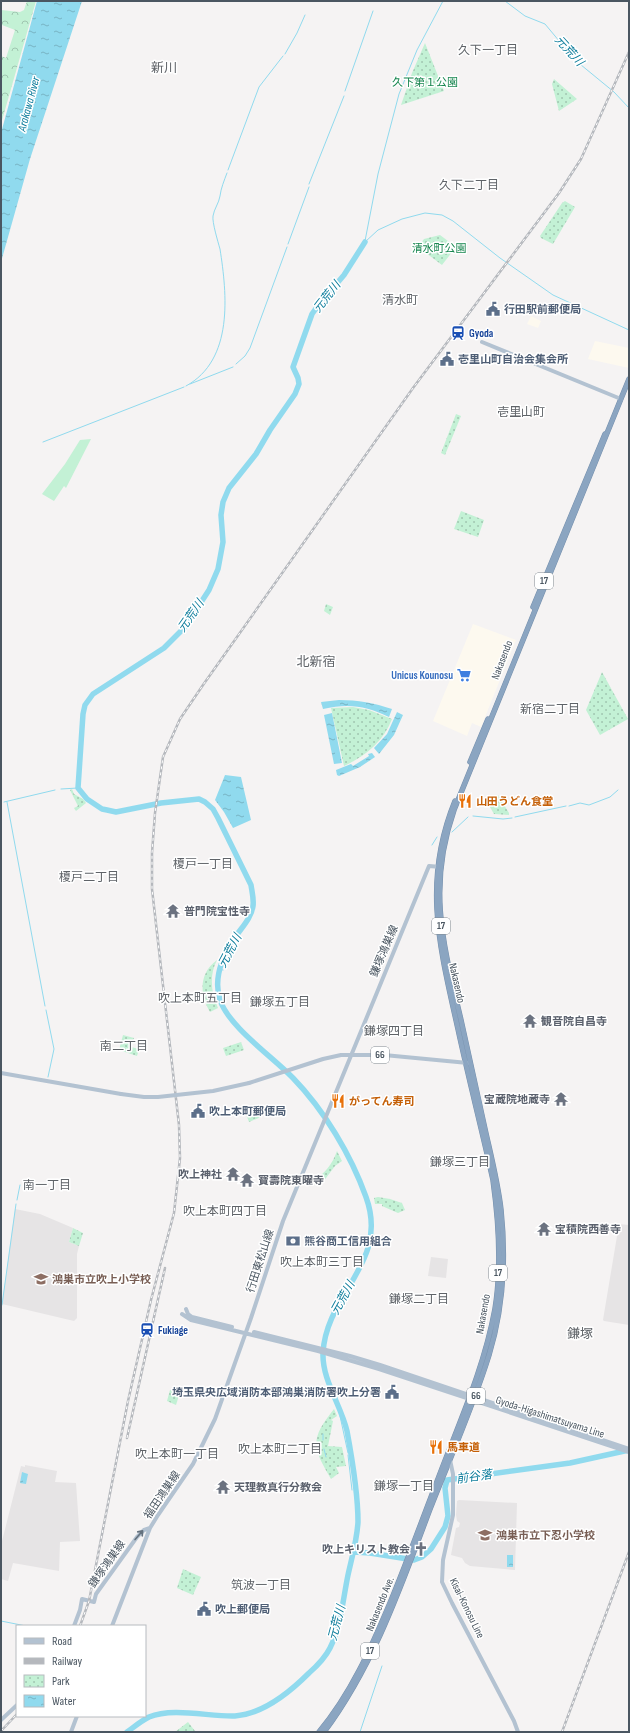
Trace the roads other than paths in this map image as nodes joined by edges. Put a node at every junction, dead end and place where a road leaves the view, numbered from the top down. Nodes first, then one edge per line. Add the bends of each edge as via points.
1 (482, 342) dead end
2 (629, 379) edge
3 (621, 399) junction
4 (439, 867) junction
5 (352, 1054) junction
6 (468, 1062) junction
7 (1, 1073) edge
8 (186, 1309) dead end
9 (182, 1314) dead end
10 (246, 1332) junction
11 (472, 1398) junction
12 (629, 1448) edge
13 (629, 1452) edge
14 (450, 1460) junction
15 (150, 1528) junction
16 (411, 1554) junction
17 (408, 1563) junction
18 (74, 1625) edge
19 (112, 1625) edge
20 (16, 1706) edge
21 (77, 1717) edge
22 (1, 1720) edge
23 (71, 1732) edge
24 (319, 1732) edge
25 (324, 1732) edge
26 (518, 1732) edge

1 - 3 main road
2 - 3 highway, Nakasendo / 17
3 - 4 highway, Nakasendo / 17 via 454,810
4 - 5 main road, 鎌塚鴻巣線 via 429,866
4 - 6 highway, Nakasendo / 17 via 436,902 440,945
5 - 6 main road, 66
5 - 7 main road, 66, bridge via 332,1057 249,1083 212,1091 158,1097 121,1094
5 - 10 main road, 行田東松山線 via 283,1221
6 - 11 highway, Nakasendo / 17 via 493,1180 500,1247 495,1309
8 - 10 main road via 192,1317
9 - 10 main road via 192,1320
10 - 11 main road, Gyoda-Higashimatsuyama Line / 66 via 328,1352
10 - 15 main road, 福田鴻巣線 via 215,1419 200,1452
11 - 12 main road, Gyoda-Higashimatsuyama Line / 66
11 - 13 main road, Gyoda-Higashimatsuyama Line / 66
11 - 14 highway, Nakasendo / 17
11 - 16 highway, Nakasendo / 17
14 - 16 highway, Nakasendo / 17
14 - 26 main road, Kisai-Konosu Line via 453,1474 452,1522 442,1560 442,1582
18 -> 15 main road, 鎌塚鴻巣線 via 82,1599 94,1602 96,1594 133,1543 144,1530
15 - 19 main road, 福田鴻巣線
16 - 17 highway, Nakasendo / 17
17 - 24 highway, Nakasendo Ave. / 17 via 372,1647 342,1700
17 - 25 highway, Nakasendo Ave. / 17 via 372,1654 345,1702
20 - 22 main road
21 - 23 main road

